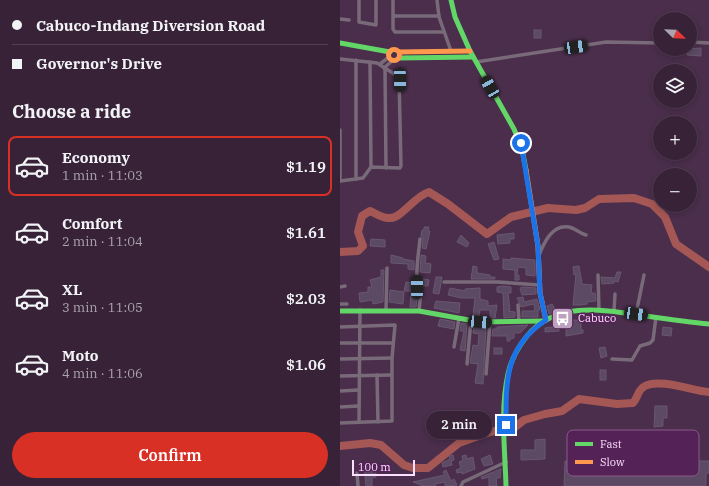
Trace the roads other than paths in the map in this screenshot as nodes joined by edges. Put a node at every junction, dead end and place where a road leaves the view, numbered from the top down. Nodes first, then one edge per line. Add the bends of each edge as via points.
1 (359, 0) edge
2 (376, 0) edge
3 (393, 0) edge
4 (437, 0) edge
5 (451, 0) edge
6 (393, 16) junction
7 (439, 16) junction
8 (340, 19) edge
9 (349, 20) dead end
10 (444, 32) junction
11 (697, 42) edge
12 (709, 42) edge
13 (653, 43) edge
14 (340, 44) edge
15 (451, 51) junction
16 (470, 51) junction
17 (399, 52) junction
18 (390, 56) junction
19 (399, 58) junction
20 (340, 59) edge
21 (356, 60) junction
22 (474, 60) junction
23 (370, 62) junction
24 (380, 64) junction
25 (385, 69) junction
26 (340, 130) edge
27 (371, 167) junction
28 (386, 168) junction
29 (356, 179) junction
30 (340, 181) edge
31 (586, 235) dead end
32 (420, 239) dead end
33 (539, 256) junction
34 (387, 268) dead end
35 (598, 274) dead end
36 (644, 275) dead end
37 (444, 282) dead end
38 (539, 285) junction
39 (345, 286) dead end
40 (340, 287) edge
41 (615, 294) dead end
42 (340, 304) edge
43 (347, 304) dead end
44 (518, 305) dead end
45 (386, 309) junction
46 (360, 310) junction
47 (599, 310) junction
48 (340, 311) edge
49 (420, 311) junction
50 (614, 312) junction
51 (636, 314) junction
52 (656, 317) junction
53 (459, 318) junction
54 (471, 320) junction
55 (545, 321) junction
56 (490, 322) junction
57 (519, 322) junction
58 (709, 324) edge
59 (340, 327) edge
60 (360, 327) junction
61 (360, 342) junction
62 (340, 343) edge
63 (393, 343) junction
64 (454, 348) dead end
65 (360, 358) junction
66 (392, 358) junction
67 (340, 359) edge
68 (612, 360) dead end
69 (467, 364) dead end
70 (486, 374) dead end
71 (360, 375) junction
72 (377, 375) junction
73 (391, 375) junction
74 (340, 376) edge
75 (360, 390) junction
76 (340, 391) edge
77 (359, 406) junction
78 (340, 407) edge
79 (359, 422) junction
80 (378, 422) junction
81 (340, 423) edge
82 (506, 462) junction
83 (357, 473) dead end
84 (358, 486) edge
85 (461, 486) edge
86 (506, 486) edge

1 - 2 street via 359,22 376,25
3 - 6 street
4 - 7 street
5 - 16 main road via 454,17
6 - 7 street
6 - 10 street via 395,32
7 - 10 street
8 - 9 street
10 - 15 street
11 - 12 street
13 - 22 street via 606,42
14 - 18 main road via 382,51
15 - 16 main road
15 - 17 main road
16 - 22 main road
17 - 18 main road via 394,49
17 - 19 main road
18 - 19 main road
18 - 24 street
18 - 25 street
19 - 22 main road
20 - 21 street
21 - 23 street
21 - 29 street
22 - 33 main road via 519,139 526,164
23 - 24 street
23 - 27 street
24 - 25 street
25 - 28 street
25 - 28 street via 397,75 400,80 401,135 401,166
26 - 30 street
27 - 28 street
27 - 29 street via 363,178
29 - 30 street
31 - 33 street via 569,227 560,228 549,235
32 - 49 street via 417,287 421,291
33 - 38 main road
34 - 45 street
35 - 47 street
36 - 51 street
37 - 38 street
38 - 55 main road
39 - 40 street
41 - 50 street
42 - 43 street
44 - 57 street
45 - 46 main road
45 - 49 main road
46 - 48 main road
46 - 60 street
47 - 50 main road
47 - 55 main road via 571,311
49 - 53 main road
50 - 51 main road
51 - 52 main road
52 - 58 main road
52 - 68 street via 653,340 650,343 640,346 632,360
53 - 54 main road
53 - 64 street
54 - 56 main road
54 - 69 street
55 - 57 main road
55 - 82 main road via 525,338 511,362 506,384
56 - 57 main road
56 - 70 street
59 - 60 street
60 - 61 street
60 - 63 street via 395,325
61 - 62 street
61 - 63 street
61 - 65 street
63 - 66 street
65 - 66 street
65 - 67 street
65 - 71 street
66 - 73 street
71 - 72 street
71 - 74 street
71 - 75 street
72 - 73 street
72 - 80 street
73 - 80 street via 392,421
75 - 76 street
75 - 77 street
77 - 78 street
77 - 79 street
79 - 80 street
79 - 81 street
82 - 85 street via 463,482
82 - 86 main road
83 - 84 street

